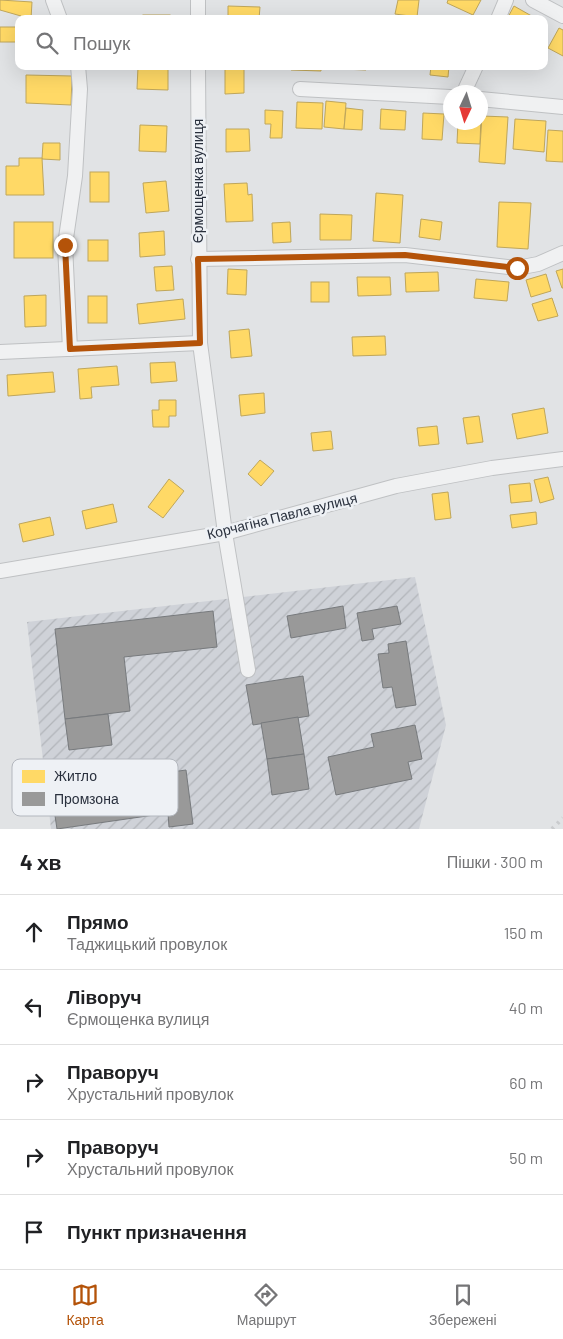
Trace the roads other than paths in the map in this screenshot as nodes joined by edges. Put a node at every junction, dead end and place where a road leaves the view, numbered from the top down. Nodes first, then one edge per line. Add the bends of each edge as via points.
1 (53, 0) edge
2 (198, 0) edge
3 (506, 0) edge
4 (533, 0) edge
5 (59, 15) edge
6 (198, 15) edge
7 (500, 15) edge
8 (563, 16) edge
9 (78, 70) edge
10 (198, 70) edge
11 (474, 70) edge
12 (467, 85) edge
13 (300, 89) dead end
14 (443, 97) edge
15 (488, 100) edge
16 (563, 107) edge
17 (563, 253) edge
18 (198, 259) junction
19 (200, 343) junction
20 (70, 349) junction
21 (0, 352) edge
22 (563, 459) edge
23 (225, 533) junction
24 (0, 571) edge
25 (248, 670) dead end

1 - 5 street
2 - 6 street
3 - 7 street
4 - 8 street
9 - 20 street via 75,176 65,245
10 - 18 street, Єрмощенка вулиця
11 - 12 street
13 - 14 street
15 - 16 street
17 - 18 street via 538,264 517,268 405,255
18 - 19 street, Єрмощенка вулиця
19 - 20 street
19 - 23 street, Єрмощенка вулиця
20 - 21 street
22 - 23 street, Корчагіна Павла вулиця via 396,486
23 - 24 street, Корчагіна Павла вулиця
23 - 25 street, Єрмощенка вулиця

